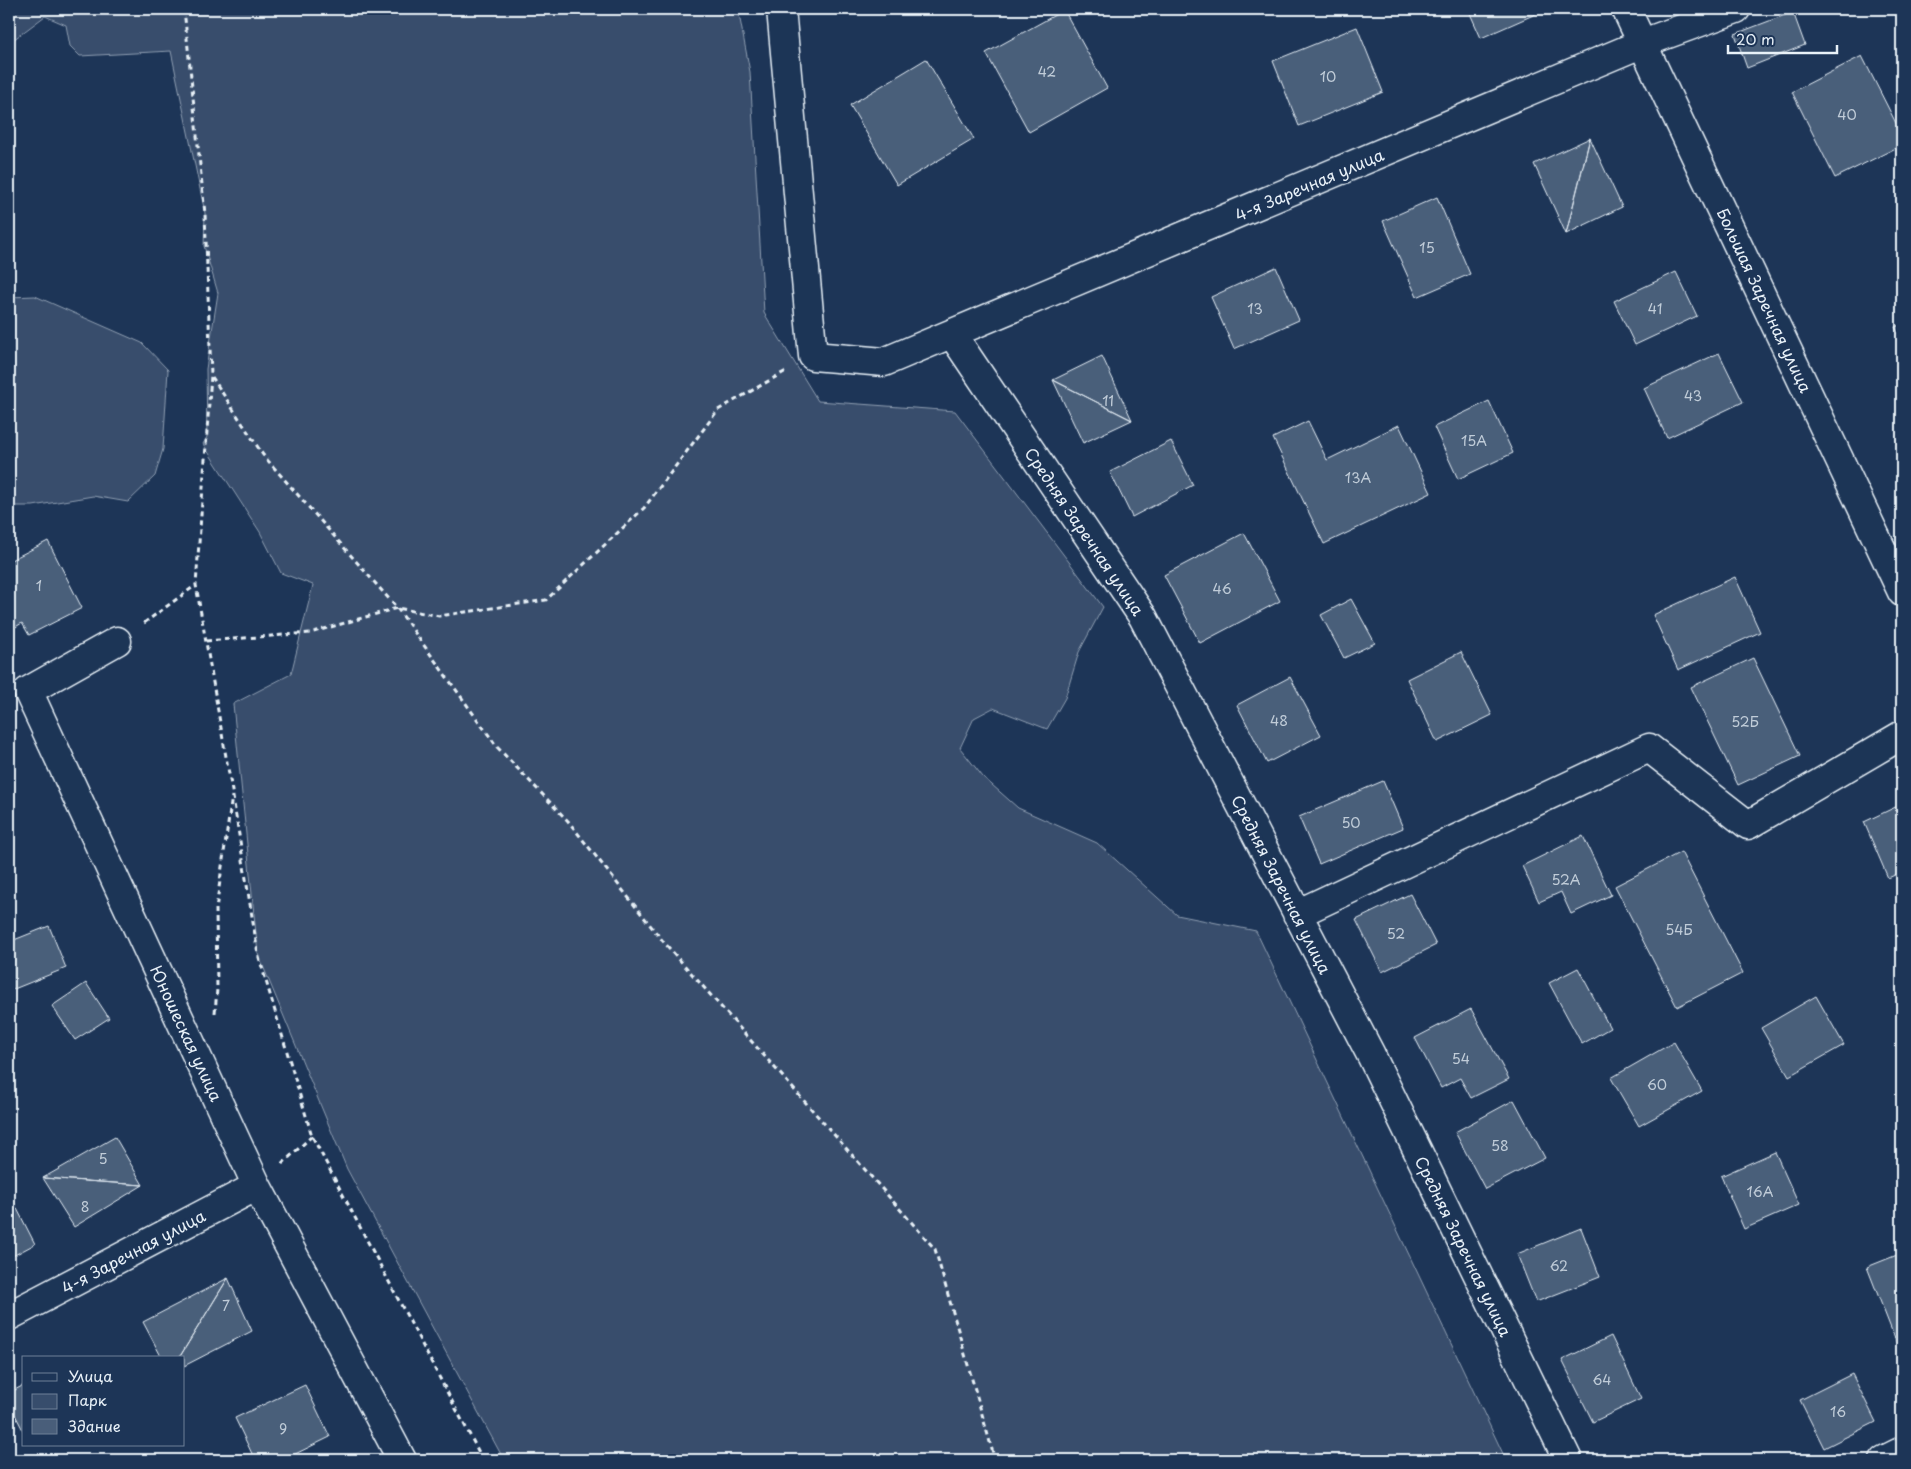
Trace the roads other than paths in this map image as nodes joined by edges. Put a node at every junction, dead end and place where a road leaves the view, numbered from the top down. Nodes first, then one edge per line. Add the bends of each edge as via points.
1 (780, 9) edge
2 (1626, 9) edge
3 (1736, 9) edge
4 (1643, 43) junction
5 (952, 334) junction
6 (1902, 592) edge
7 (118, 641) road end
8 (1902, 736) edge
9 (1297, 914) junction
10 (257, 1186) junction
11 (9, 1316) edge
12 (1902, 1451) edge
13 (402, 1460) edge
14 (1568, 1460) edge
15 (1884, 1460) edge

1 - 5 street, 4-я Заречная улица via 813,356 884,362
2 - 4 street, Большая Заречная улица
3 - 4 street, 4-я Заречная улица
4 - 5 street, 4-я Заречная улица
4 - 6 street, Большая Заречная улица
5 - 9 street, Средняя Заречная улица via 1143,617
7 - 10 street, Юношеская улица via 28,692
8 - 9 street via 1748,825 1649,748
9 - 14 street, Средняя Заречная улица via 1371,1056
10 - 11 street, 4-я Заречная улица
10 - 13 street, Юношеская улица
12 - 15 street

